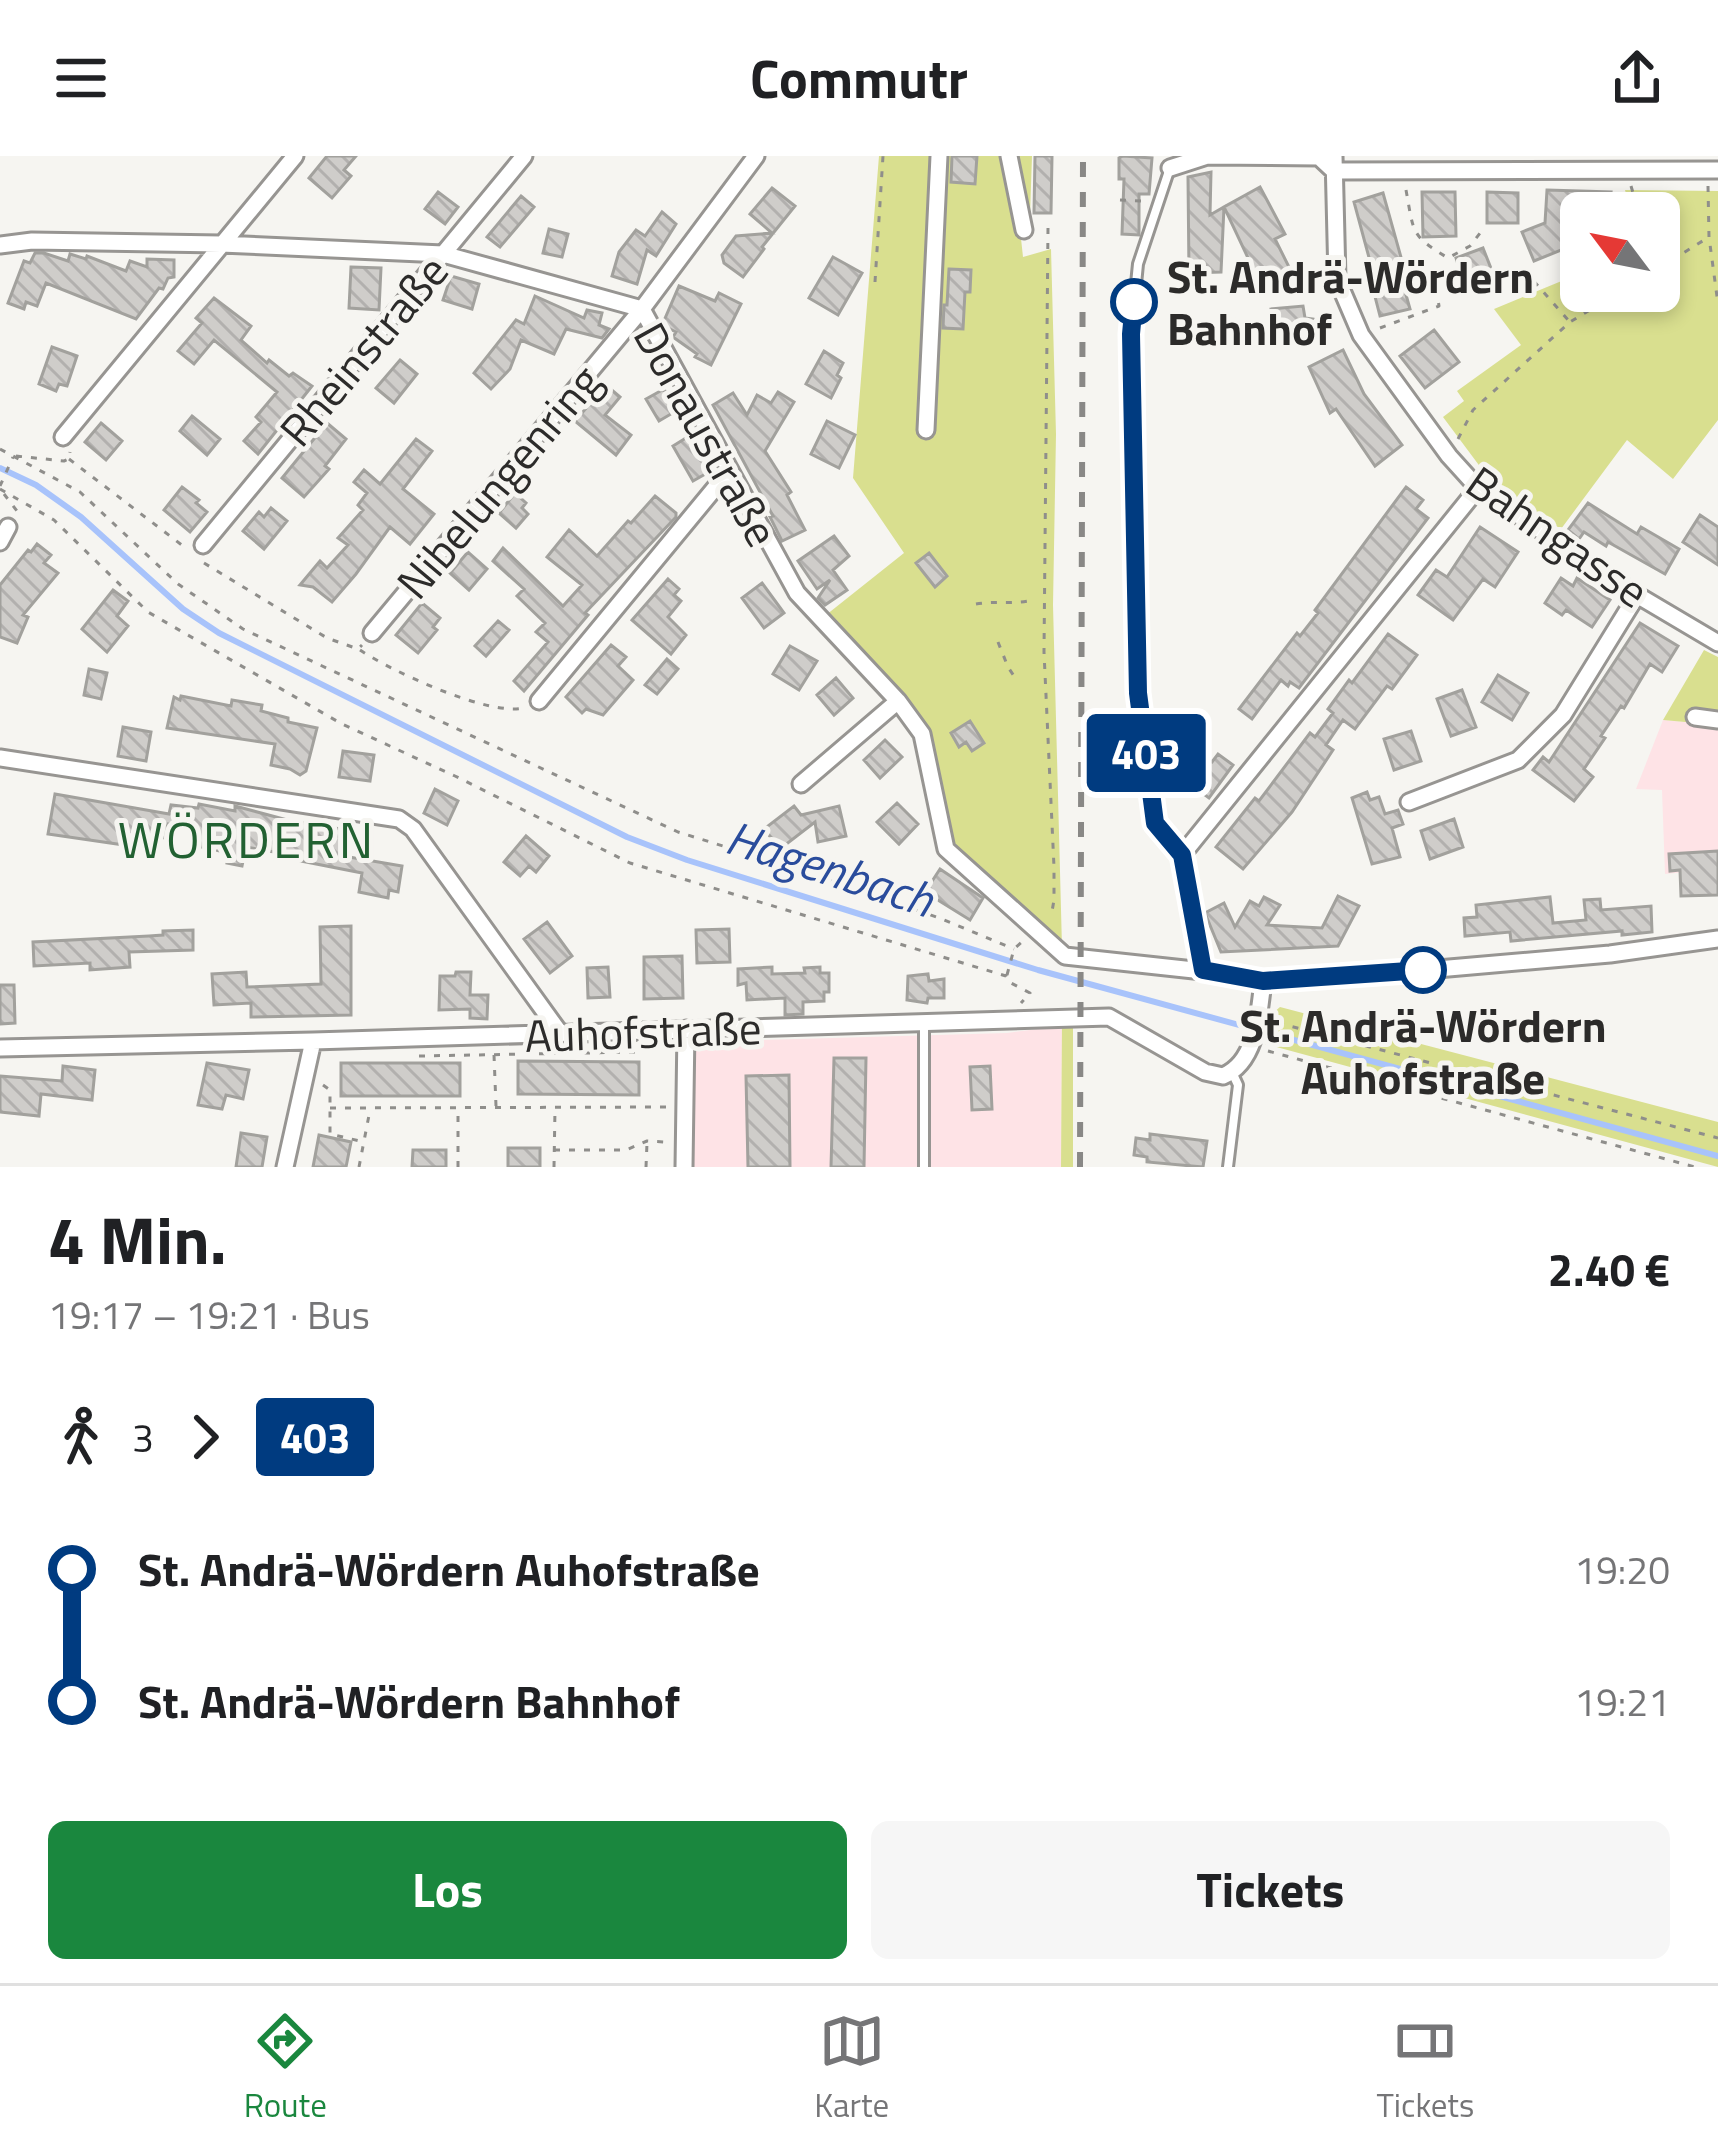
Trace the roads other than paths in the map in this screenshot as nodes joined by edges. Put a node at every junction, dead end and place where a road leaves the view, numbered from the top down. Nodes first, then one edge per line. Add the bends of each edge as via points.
1 (295, 156) edge
2 (524, 156) edge
3 (756, 156) edge
4 (939, 156) edge
5 (1009, 156) edge
6 (1334, 163) edge
7 (1456, 163) edge
8 (1595, 163) edge
9 (1715, 166) edge
10 (1170, 168) joint
11 (1024, 230) dead end
12 (221, 244) junction
13 (0, 245) edge
14 (443, 254) junction
15 (642, 309) junction
16 (926, 430) dead end
17 (63, 437) road end
18 (729, 471) junction
19 (1478, 488) junction
20 (203, 544) road end
21 (1637, 595) junction
22 (372, 633) road end
23 (1718, 643) edge
24 (538, 701) road end
25 (898, 701) junction
26 (1696, 717) dead end
27 (1718, 719) edge
28 (0, 758) edge
29 (800, 784) dead end
30 (1409, 802) dead end
31 (1182, 855) junction
32 (1718, 939) edge
33 (1203, 970) junction
34 (1263, 981) junction
35 (924, 1024) junction
36 (686, 1029) junction
37 (560, 1033) junction
38 (313, 1041) junction
39 (0, 1048) edge
40 (1232, 1072) junction
41 (286, 1167) edge
42 (684, 1167) edge
43 (924, 1167) edge
44 (1228, 1167) edge

1 - 12 street
2 - 14 street, Rheinstraße
3 - 15 street, Nibelungenring
4 - 16 street
5 - 11 street
6 - 7 street via 1403,170
6 - 10 street via 1207,156
6 - 19 street, Bahngasse via 1337,279 1361,335
7 - 8 street
8 - 9 street via 1625,170
10 - 31 lane via 1138,264 1131,334 1138,693 1155,823
12 - 13 street, Donaustraße
12 - 14 street, Donaustraße
12 - 17 street
14 - 15 street, Donaustraße
14 - 20 street, Rheinstraße
15 - 18 street, Donaustraße
15 - 22 street, Nibelungenring
18 - 24 street
18 - 25 street, Donaustraße via 797,593
19 - 21 street, Bahngasse
19 - 31 street
21 - 23 street, Bahngasse
21 - 30 street via 1563,715 1518,760
25 - 29 street
25 - 33 street, Donaustraße via 922,734 946,849 1034,930 1065,956
26 - 27 street
28 - 37 street via 399,819
31 - 33 street
32 - 34 street, Donaustraße
33 - 34 street, Donaustraße
34 - 40 street via 1251,1044
35 - 36 street, Auhofstraße
35 - 40 street, Auhofstraße via 1108,1017 1205,1072
35 - 43 lane
36 - 37 street, Auhofstraße
36 - 42 street
37 - 38 street, Auhofstraße
38 - 39 street, Auhofstraße
38 - 41 street
40 - 44 lane via 1238,1085

